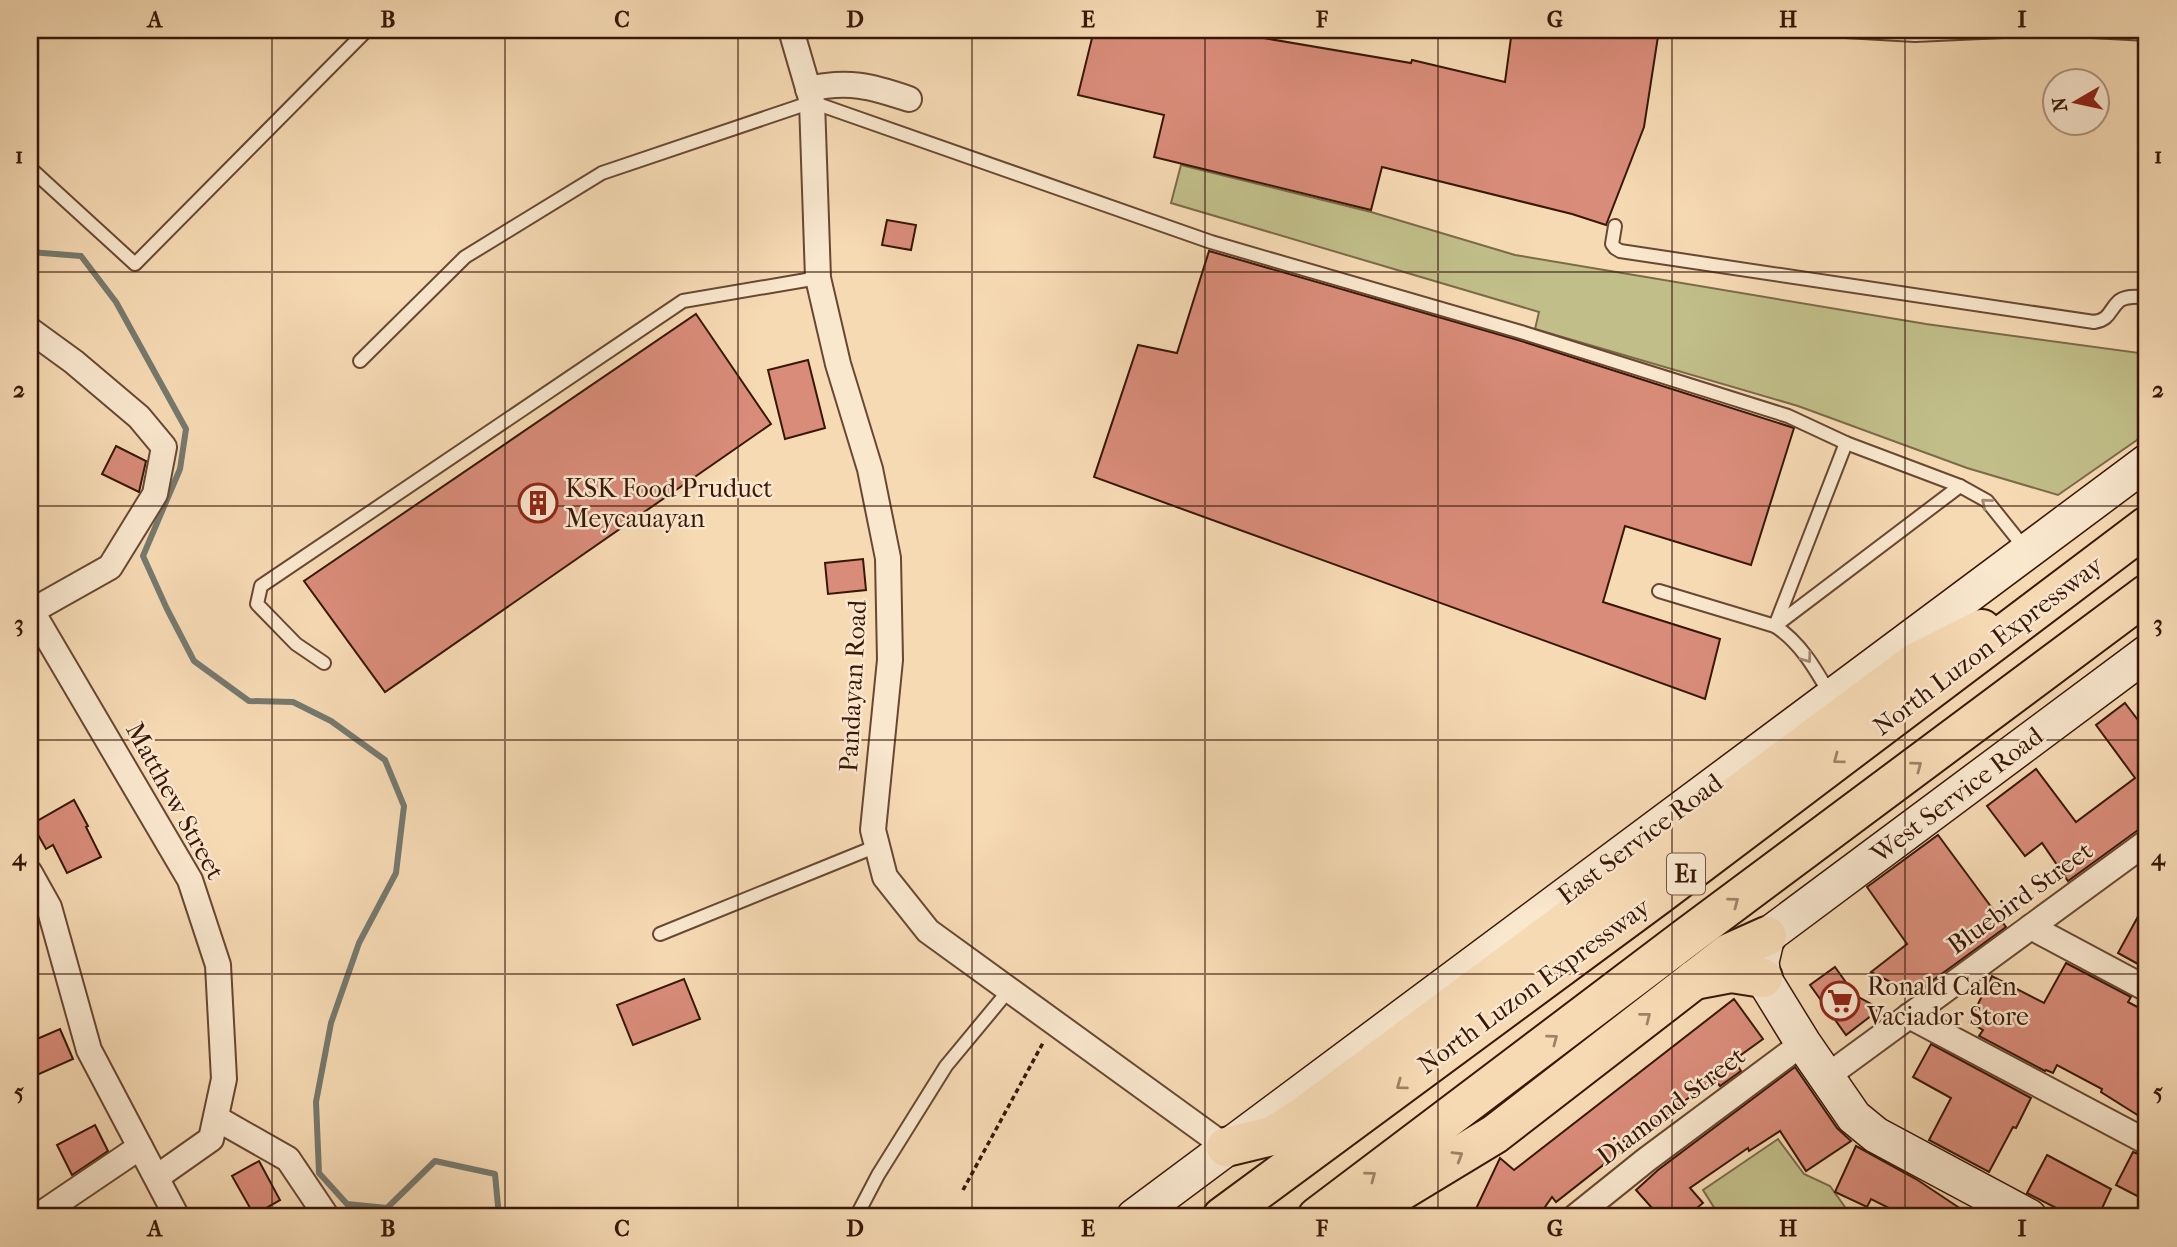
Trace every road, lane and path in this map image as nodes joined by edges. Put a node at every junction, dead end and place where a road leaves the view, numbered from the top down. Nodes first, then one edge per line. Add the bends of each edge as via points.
1 (367, 30) edge
2 (791, 30) edge
3 (1828, 30) edge
4 (2026, 30) edge
5 (2073, 30) edge
6 (2147, 34) edge
7 (810, 95) junction
8 (909, 99) dead end
9 (30, 168) edge
10 (1615, 226) dead end
11 (818, 278) junction
12 (2147, 297) edge
13 (30, 330) edge
14 (360, 361) dead end
15 (1846, 443) junction
16 (2147, 462) edge
17 (1959, 486) junction
18 (2147, 526) edge
19 (2028, 551) junction
20 (2065, 588) junction
21 (1659, 591) dead end
22 (2147, 594) edge
23 (30, 610) edge
24 (1776, 626) junction
25 (2147, 653) edge
26 (324, 663) dead end
27 (1832, 697) junction
28 (2147, 842) edge
29 (877, 846) junction
30 (30, 873) edge
31 (2031, 926) junction
32 (660, 934) dead end
33 (1767, 936) junction
34 (1763, 978) junction
35 (1694, 980) junction
36 (2147, 989) edge
37 (1009, 990) junction
38 (1909, 1016) junction
39 (1054, 1022) junction
40 (1803, 1043) junction
41 (1826, 1077) junction
42 (216, 1118) junction
43 (2147, 1142) edge
44 (140, 1147) junction
45 (1226, 1147) junction
46 (157, 1177) junction
47 (962, 1190) dead end
48 (33, 1217) edge
49 (177, 1217) edge
50 (327, 1217) edge
51 (856, 1217) edge
52 (1134, 1217) edge
53 (1222, 1217) edge
54 (1317, 1217) edge
55 (1358, 1217) edge
56 (1575, 1217) edge
57 (2029, 1217) edge

1 - 9 lane via 135,264
2 - 7 street, Pandayan Road
3 - 4 lane via 1916,35
5 - 6 lane
7 - 8 street via 833,83 873,86
7 - 11 street, Pandayan Road
7 - 14 lane via 602,173 465,257
7 - 15 lane via 1211,242 1788,416
10 - 12 lane via 1612,244 1620,251 2094,321 2107,317 2119,301
11 - 26 lane via 682,302 261,586 257,604 296,644
11 - 29 street, Pandayan Road via 870,469 888,558 890,660 873,830
13 - 23 street via 139,417 164,447 155,494 110,567
15 - 17 lane
15 - 24 lane
16 - 19 main road, East Service Road
19 -> 17 lane via 1987,501
17 - 24 lane
18 - 20 highway, North Luzon Expressway / E1
19 - 27 main road, East Service Road
20 - 45 highway via 1916,662 1301,1118 1272,1136
20 -> 53 highway, North Luzon Expressway / E1
21 - 24 lane
54 -> 22 highway, North Luzon Expressway / E1
23 - 42 street, Matthew Street via 190,880 218,965 224,1079
24 -> 27 lane via 1798,645
25 - 33 main road, West Service Road
27 - 45 main road, East Service Road
28 - 31 street, Bluebird Street
29 - 32 lane
29 - 37 street, Pandayan Road via 885,877 928,932
30 - 44 street via 49,907 89,1050
31 - 36 street
31 - 38 street, Bluebird Street
33 - 34 main road via 1761,962
33 - 35 highway via 1729,953
34 - 35 highway via 1731,973
34 - 40 main road
55 -> 35 highway via 1495,1134
37 - 39 street, Pandayan Road
37 - 51 lane via 946,1066
38 - 41 street, Bluebird Street
38 - 43 street
39 - 45 street, Pandayan Road
39 - 47 path
40 - 41 main road
40 - 56 street, Diamond Street
41 - 57 main road via 1854,1117 1875,1135
42 - 46 street, Matthew Street via 211,1139
42 - 50 street via 288,1159
44 - 46 street
44 - 48 street
45 - 52 main road, East Service Road
46 - 49 street

